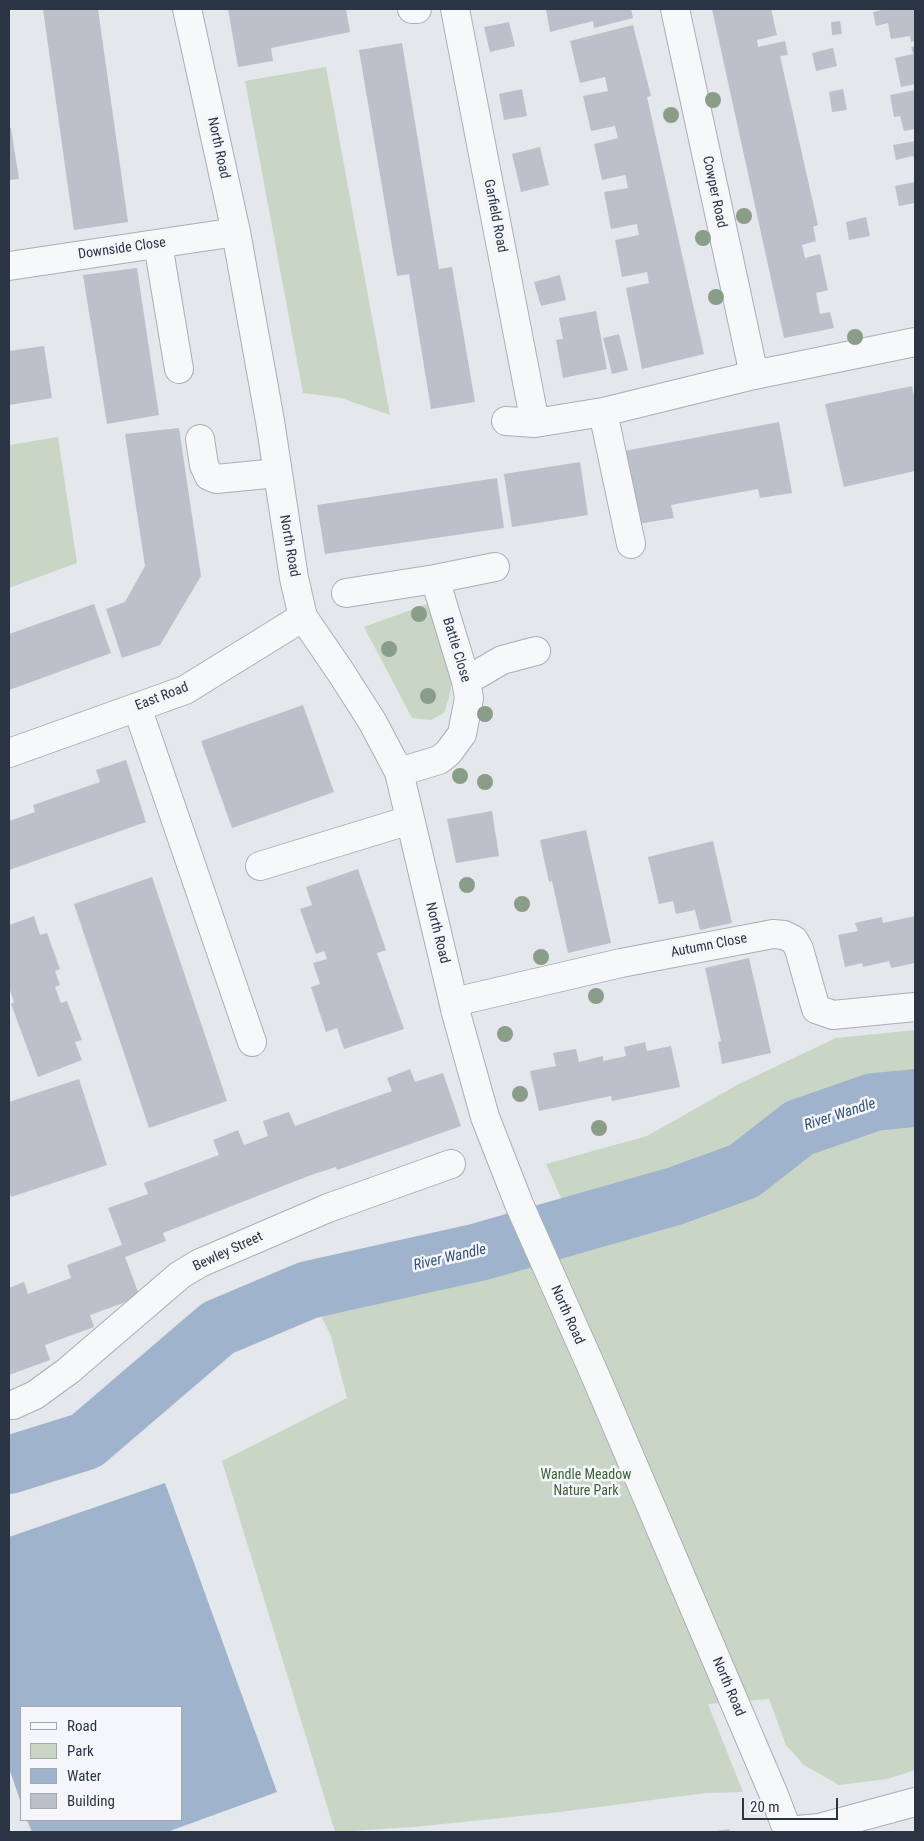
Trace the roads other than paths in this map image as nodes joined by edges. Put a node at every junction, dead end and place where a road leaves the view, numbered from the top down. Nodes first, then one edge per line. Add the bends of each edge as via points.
1 (187, 9) edge
2 (412, 9) edge
3 (417, 9) edge
4 (450, 9) edge
5 (455, 9) edge
6 (675, 9) edge
7 (236, 232) junction
8 (158, 244) junction
9 (9, 266) edge
10 (915, 342) edge
11 (179, 369) dead end
12 (754, 375) junction
13 (603, 412) junction
14 (506, 420) dead end
15 (535, 423) junction
16 (200, 439) dead end
17 (277, 472) junction
18 (631, 544) dead end
19 (495, 567) dead end
20 (435, 579) junction
21 (346, 593) dead end
22 (304, 617) junction
23 (536, 651) dead end
24 (466, 681) junction
25 (137, 707) junction
26 (9, 753) edge
27 (399, 772) junction
28 (410, 820) junction
29 (260, 866) dead end
30 (454, 1002) junction
31 (915, 1007) edge
32 (252, 1042) dead end
33 (451, 1164) dead end
34 (9, 1405) edge
35 (915, 1802) edge
36 (787, 1832) edge

1 - 7 street, North Road
2 - 3 street
4 - 5 street
5 - 15 street, Garfield Road
6 - 12 street, Cowper Road
7 - 8 street, Downside Close
7 - 17 street, North Road
8 - 9 street, Downside Close
8 - 11 street
10 - 12 street
12 - 13 street
13 - 15 street
13 - 18 street
14 - 15 street
16 - 17 street via 204,465 209,476 216,479
17 - 22 street, North Road via 294,578
19 - 20 street
20 - 21 street
20 - 24 street, Battle Close
22 - 25 street, East Road via 185,690
22 - 27 street, North Road via 372,721
23 - 24 street via 502,660
24 - 27 street, Battle Close via 469,698 462,734 456,744 439,760
25 - 26 street, East Road
25 - 32 street
27 - 28 street, North Road
28 - 29 street
28 - 30 street, North Road
30 - 31 street, Autumn Close via 621,963 773,934 794,940 816,1009 834,1015
30 - 36 street, North Road via 485,1117 519,1204 763,1768
33 - 34 street, Bewley Street via 328,1208 200,1263 180,1275 68,1371 35,1395
35 - 36 street via 819,1828

